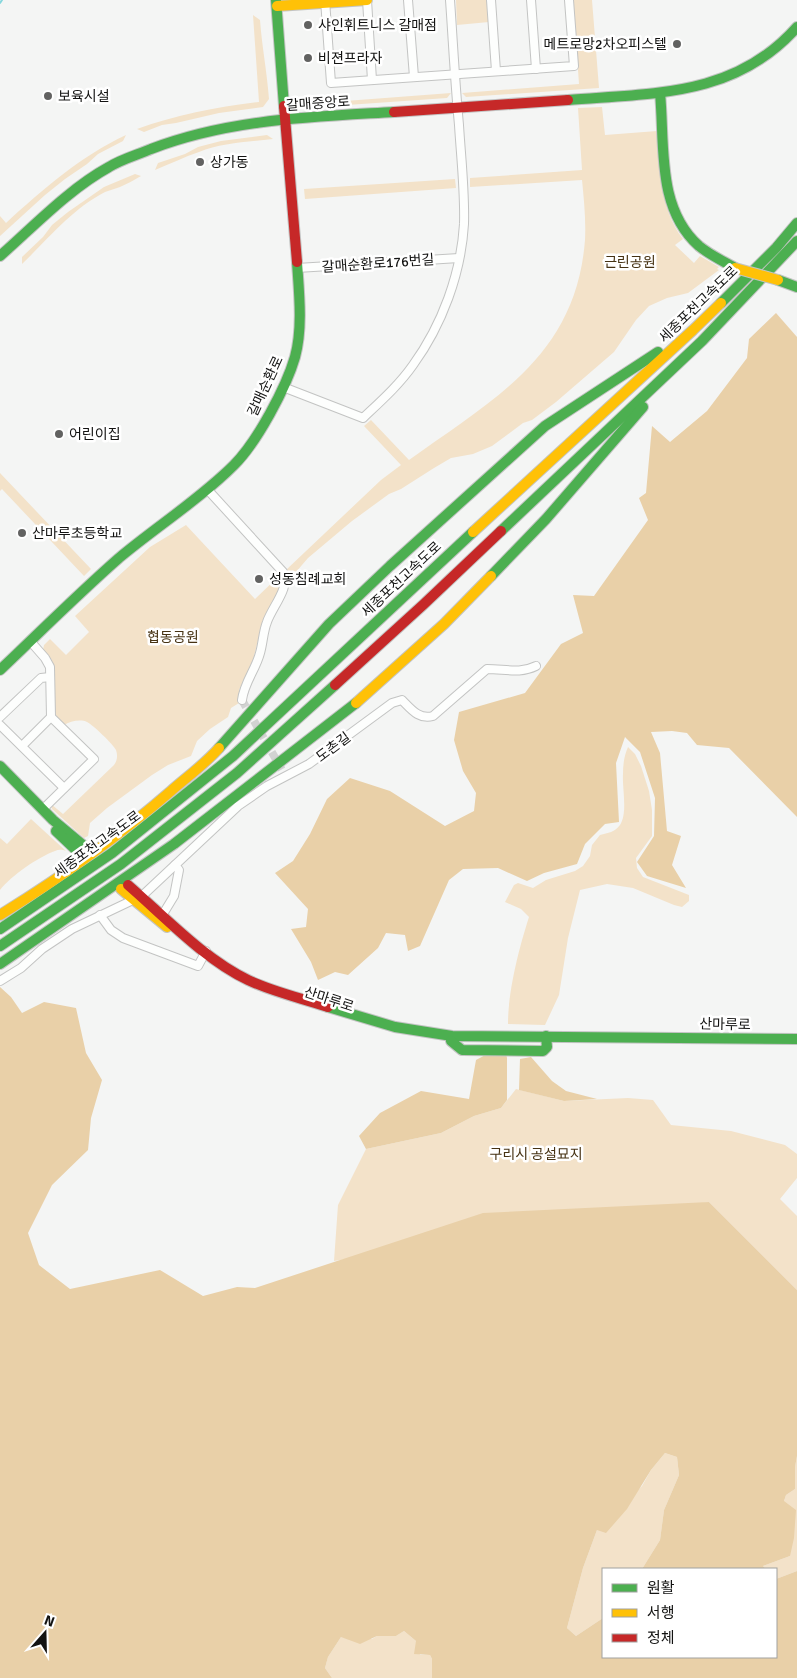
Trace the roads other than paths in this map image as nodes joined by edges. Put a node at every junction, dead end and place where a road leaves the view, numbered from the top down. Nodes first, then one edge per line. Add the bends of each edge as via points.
1 (367, 0) edge
2 (408, 0) edge
3 (450, 0) edge
4 (491, 0) edge
5 (531, 0) edge
6 (569, 0) edge
7 (325, 1) edge
8 (277, 3) edge
9 (797, 27) edge
10 (536, 68) junction
11 (496, 72) junction
12 (455, 74) junction
13 (414, 77) junction
14 (372, 80) junction
15 (660, 92) junction
16 (457, 108) junction
17 (286, 119) junction
18 (797, 223) edge
19 (797, 241) edge
20 (0, 256) edge
21 (459, 258) junction
22 (297, 268) junction
23 (797, 288) edge
24 (693, 330) junction
25 (702, 341) junction
26 (283, 387) junction
27 (207, 489) junction
28 (31, 642) junction
29 (536, 666) dead end
30 (0, 670) edge
31 (50, 677) junction
32 (242, 700) dead end
33 (0, 716) edge
34 (51, 718) junction
35 (0, 725) edge
36 (22, 746) junction
37 (0, 766) edge
38 (0, 775) edge
39 (64, 788) junction
40 (43, 809) junction
41 (175, 865) junction
42 (125, 887) dead end
43 (138, 898) junction
44 (0, 915) edge
45 (100, 915) junction
46 (161, 918) junction
47 (0, 929) edge
48 (0, 946) edge
49 (204, 954) junction
50 (0, 964) edge
51 (0, 981) edge
52 (547, 1039) junction
53 (797, 1039) edge

1 - 7 main road
1 - 14 street
2 - 13 street
3 - 12 street
4 - 11 street
5 - 10 street
6 - 10 street via 574,66
7 - 8 main road
7 - 14 street via 331,83
8 - 17 main road, 갈매순환로
9 - 15 main road, 갈매중앙로 via 777,48 743,70 714,82
10 - 11 street
11 - 12 street
12 - 13 street
12 - 16 street
13 - 14 street
15 - 16 main road, 갈매중앙로
15 - 23 main road, bridge via 666,182 679,223 693,241 735,268
16 - 17 main road, 갈매중앙로
16 - 21 street via 464,205
17 - 20 main road, 갈매중앙로 via 226,127 175,140 126,158 90,179
17 - 22 main road, 갈매순환로
18 - 24 main road, 세종포천고속도로
19 - 25 main road, 세종포천고속도로
21 - 22 street, 갈매순환로176번길
21 - 26 street via 450,292 430,338 399,382 364,418
22 - 26 main road, 갈매순환로 via 299,325 295,356
24 - 44 main road via 545,426 329,624 214,754 105,845
24 - 47 main road, 세종포천고속도로 via 233,756 112,853
25 - 48 main road, 세종포천고속도로 via 424,604 237,773 121,864
25 - 50 main road via 546,519 444,624 350,710 174,844
26 - 27 main road, 갈매순환로 via 252,442 235,464
27 - 28 main road, 갈매순환로 via 118,559
27 - 32 street via 285,576 284,587 266,623 261,652
28 - 30 main road, 갈매순환로
28 - 31 street via 49,662
29 - 41 street, 도촌길 via 516,672 487,669 433,716 420,717 398,700 309,764 284,773 238,806
31 - 33 street via 41,678
31 - 34 street
34 - 36 street
34 - 39 street via 94,759
35 - 36 street
36 - 39 street
37 - 40 main road
38 - 40 main road via 79,847
39 - 40 street
41 - 43 street, 도촌길
41 - 46 street via 179,870 174,896
42 - 43 main road, 산마루로
43 - 45 street, 도촌길
43 - 46 main road, 산마루로
45 - 49 street via 111,930 123,938 198,966
45 - 51 street, 도촌길 via 72,929
46 - 49 main road, 산마루로
49 - 52 main road, 산마루로 via 262,986 362,1017 452,1036
49 - 52 main road, 산마루로 via 223,973 240,983 354,1022 450,1041
52 - 53 main road, 산마루로

